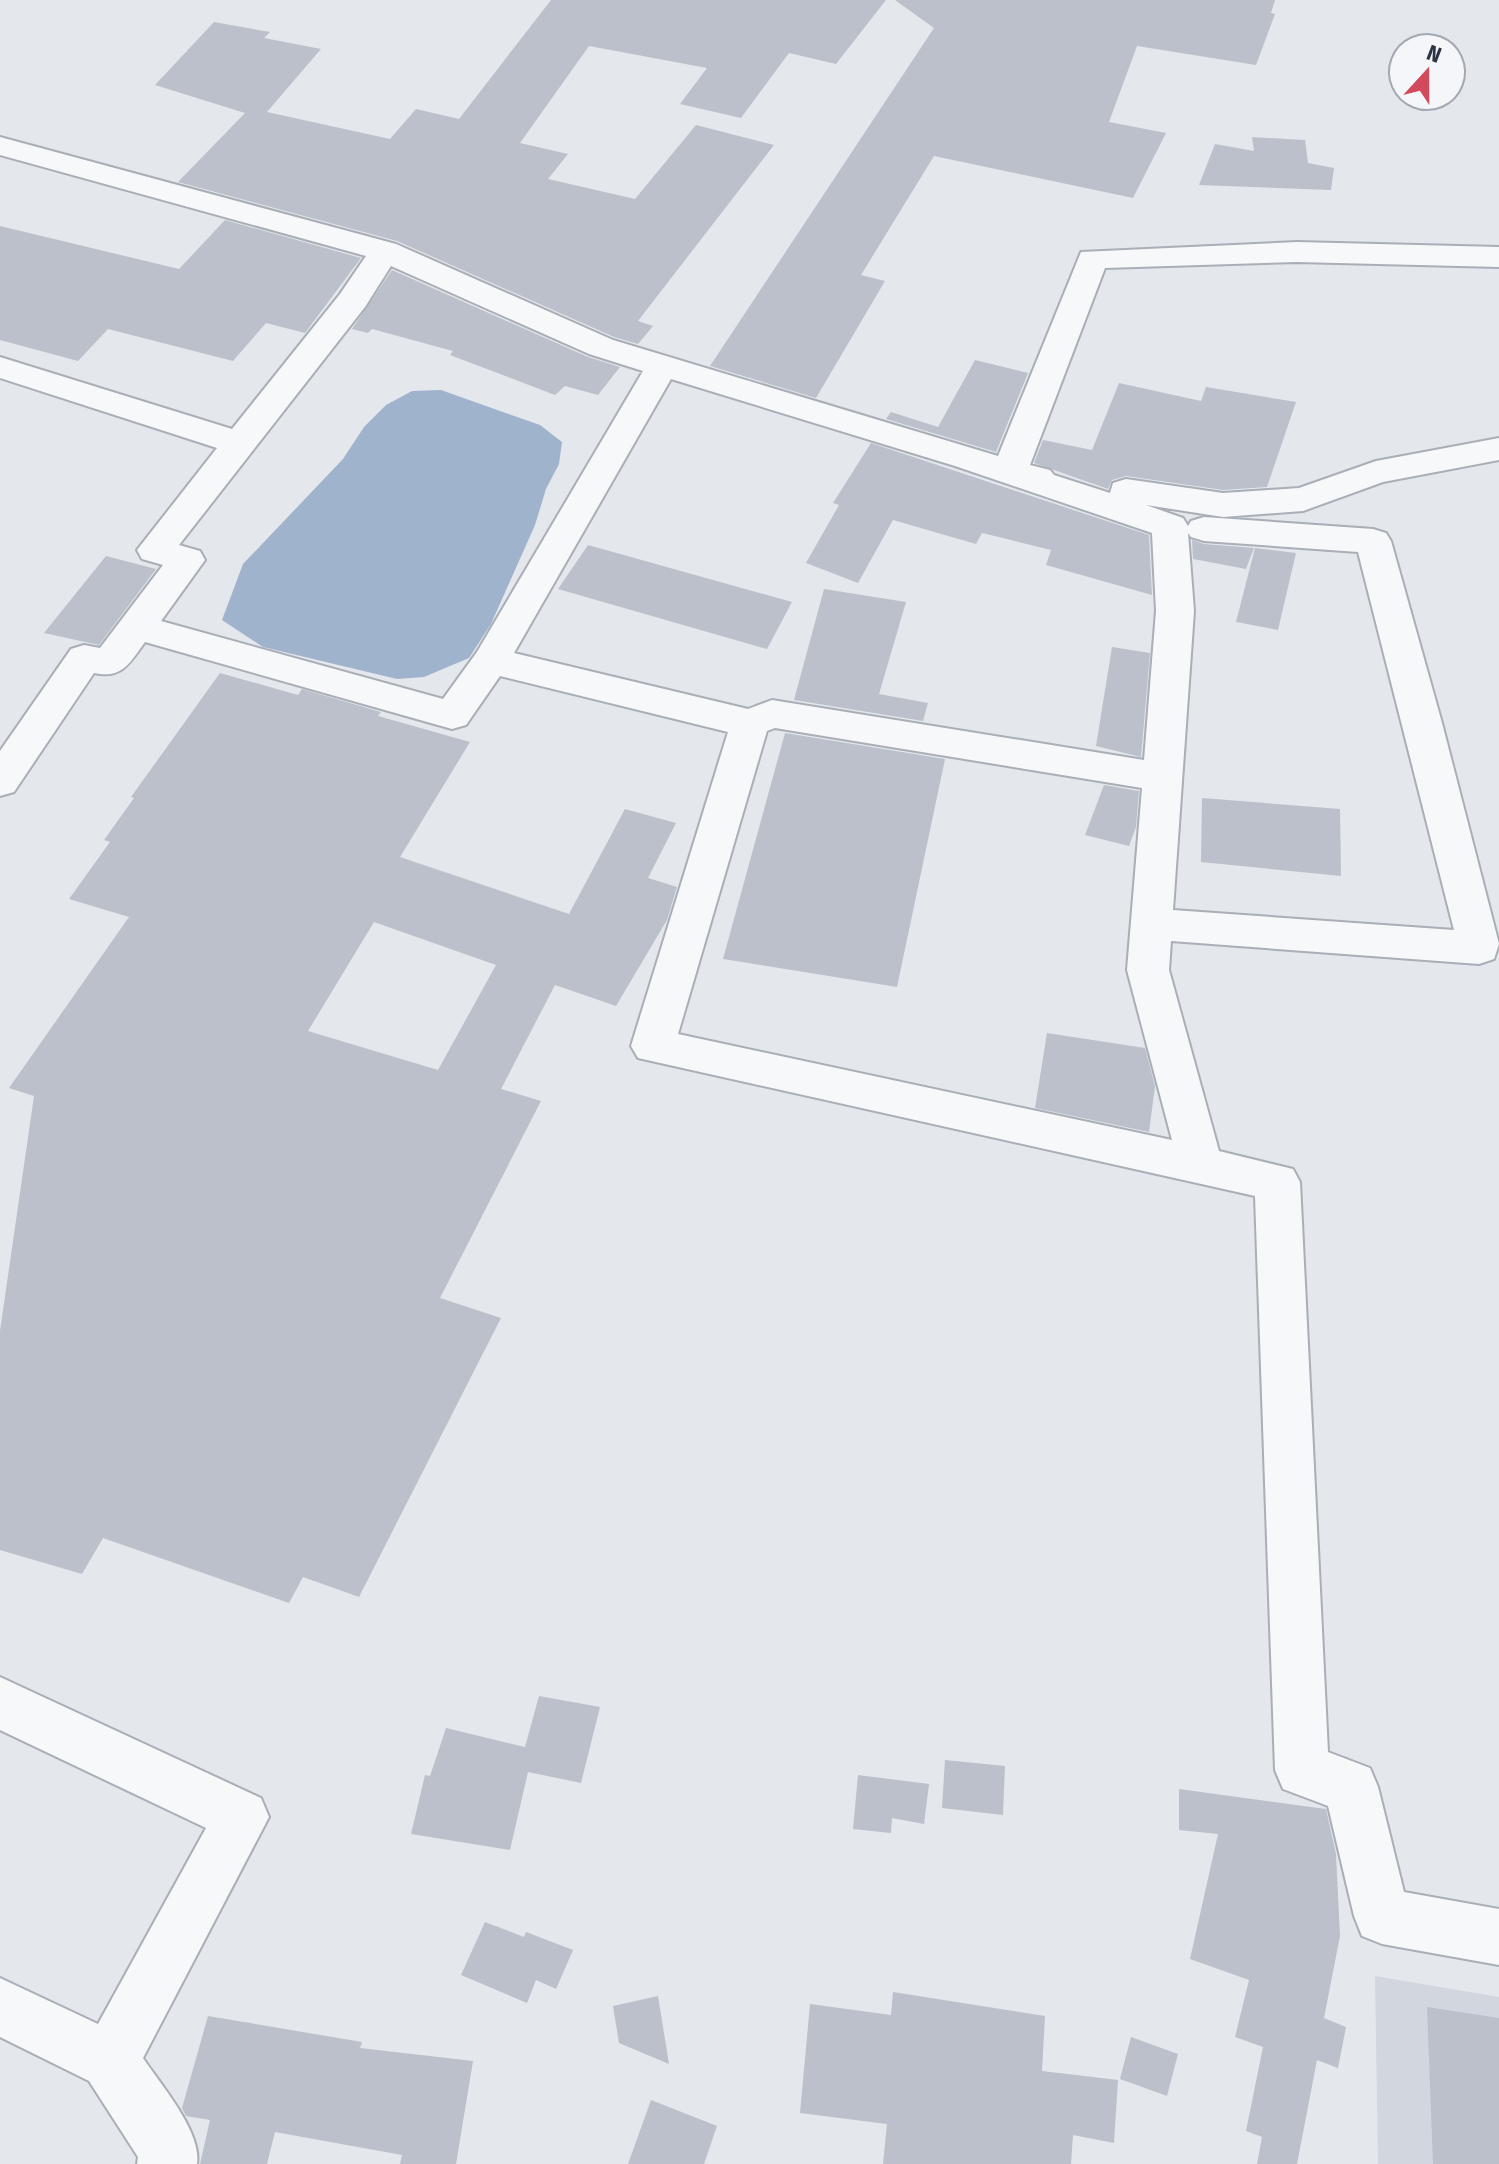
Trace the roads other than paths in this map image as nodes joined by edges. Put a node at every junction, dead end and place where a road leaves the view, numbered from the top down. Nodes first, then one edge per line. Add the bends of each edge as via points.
1 (0, 146) edge
2 (385, 251) junction
3 (1499, 257) edge
4 (0, 367) edge
5 (661, 368) junction
6 (240, 443) junction
7 (1499, 449) edge
8 (1009, 474) junction
9 (1170, 526) junction
10 (136, 627) junction
11 (491, 661) junction
12 (750, 723) junction
13 (1163, 777) junction
14 (0, 782) edge
15 (1152, 924) junction
16 (1201, 1166) junction
17 (0, 1703) edge
18 (1499, 1937) edge
19 (0, 2007) edge
20 (110, 2060) junction
21 (167, 2164) edge

1 - 2 street
2 - 5 street via 601,347
2 - 6 street
3 - 8 street via 1297,252 1092,259
4 - 6 street
5 - 8 street
5 - 11 street
6 - 10 street via 155,550 187,560
7 - 8 street via 1376,472 1303,499 1223,505
8 - 9 street
9 - 13 street via 1175,611
9 - 15 street via 1373,541 1479,948
10 - 11 street via 452,715
10 - 14 street via 109,663 84,658
11 - 12 street
12 - 13 street via 772,714
12 - 16 street via 653,1046
13 - 15 street
15 - 16 street via 1148,970
16 - 18 street via 1277,1182 1302,1770 1351,1787 1382,1916
17 - 20 street via 242,1817
19 - 20 street
20 - 21 street via 169,2151

